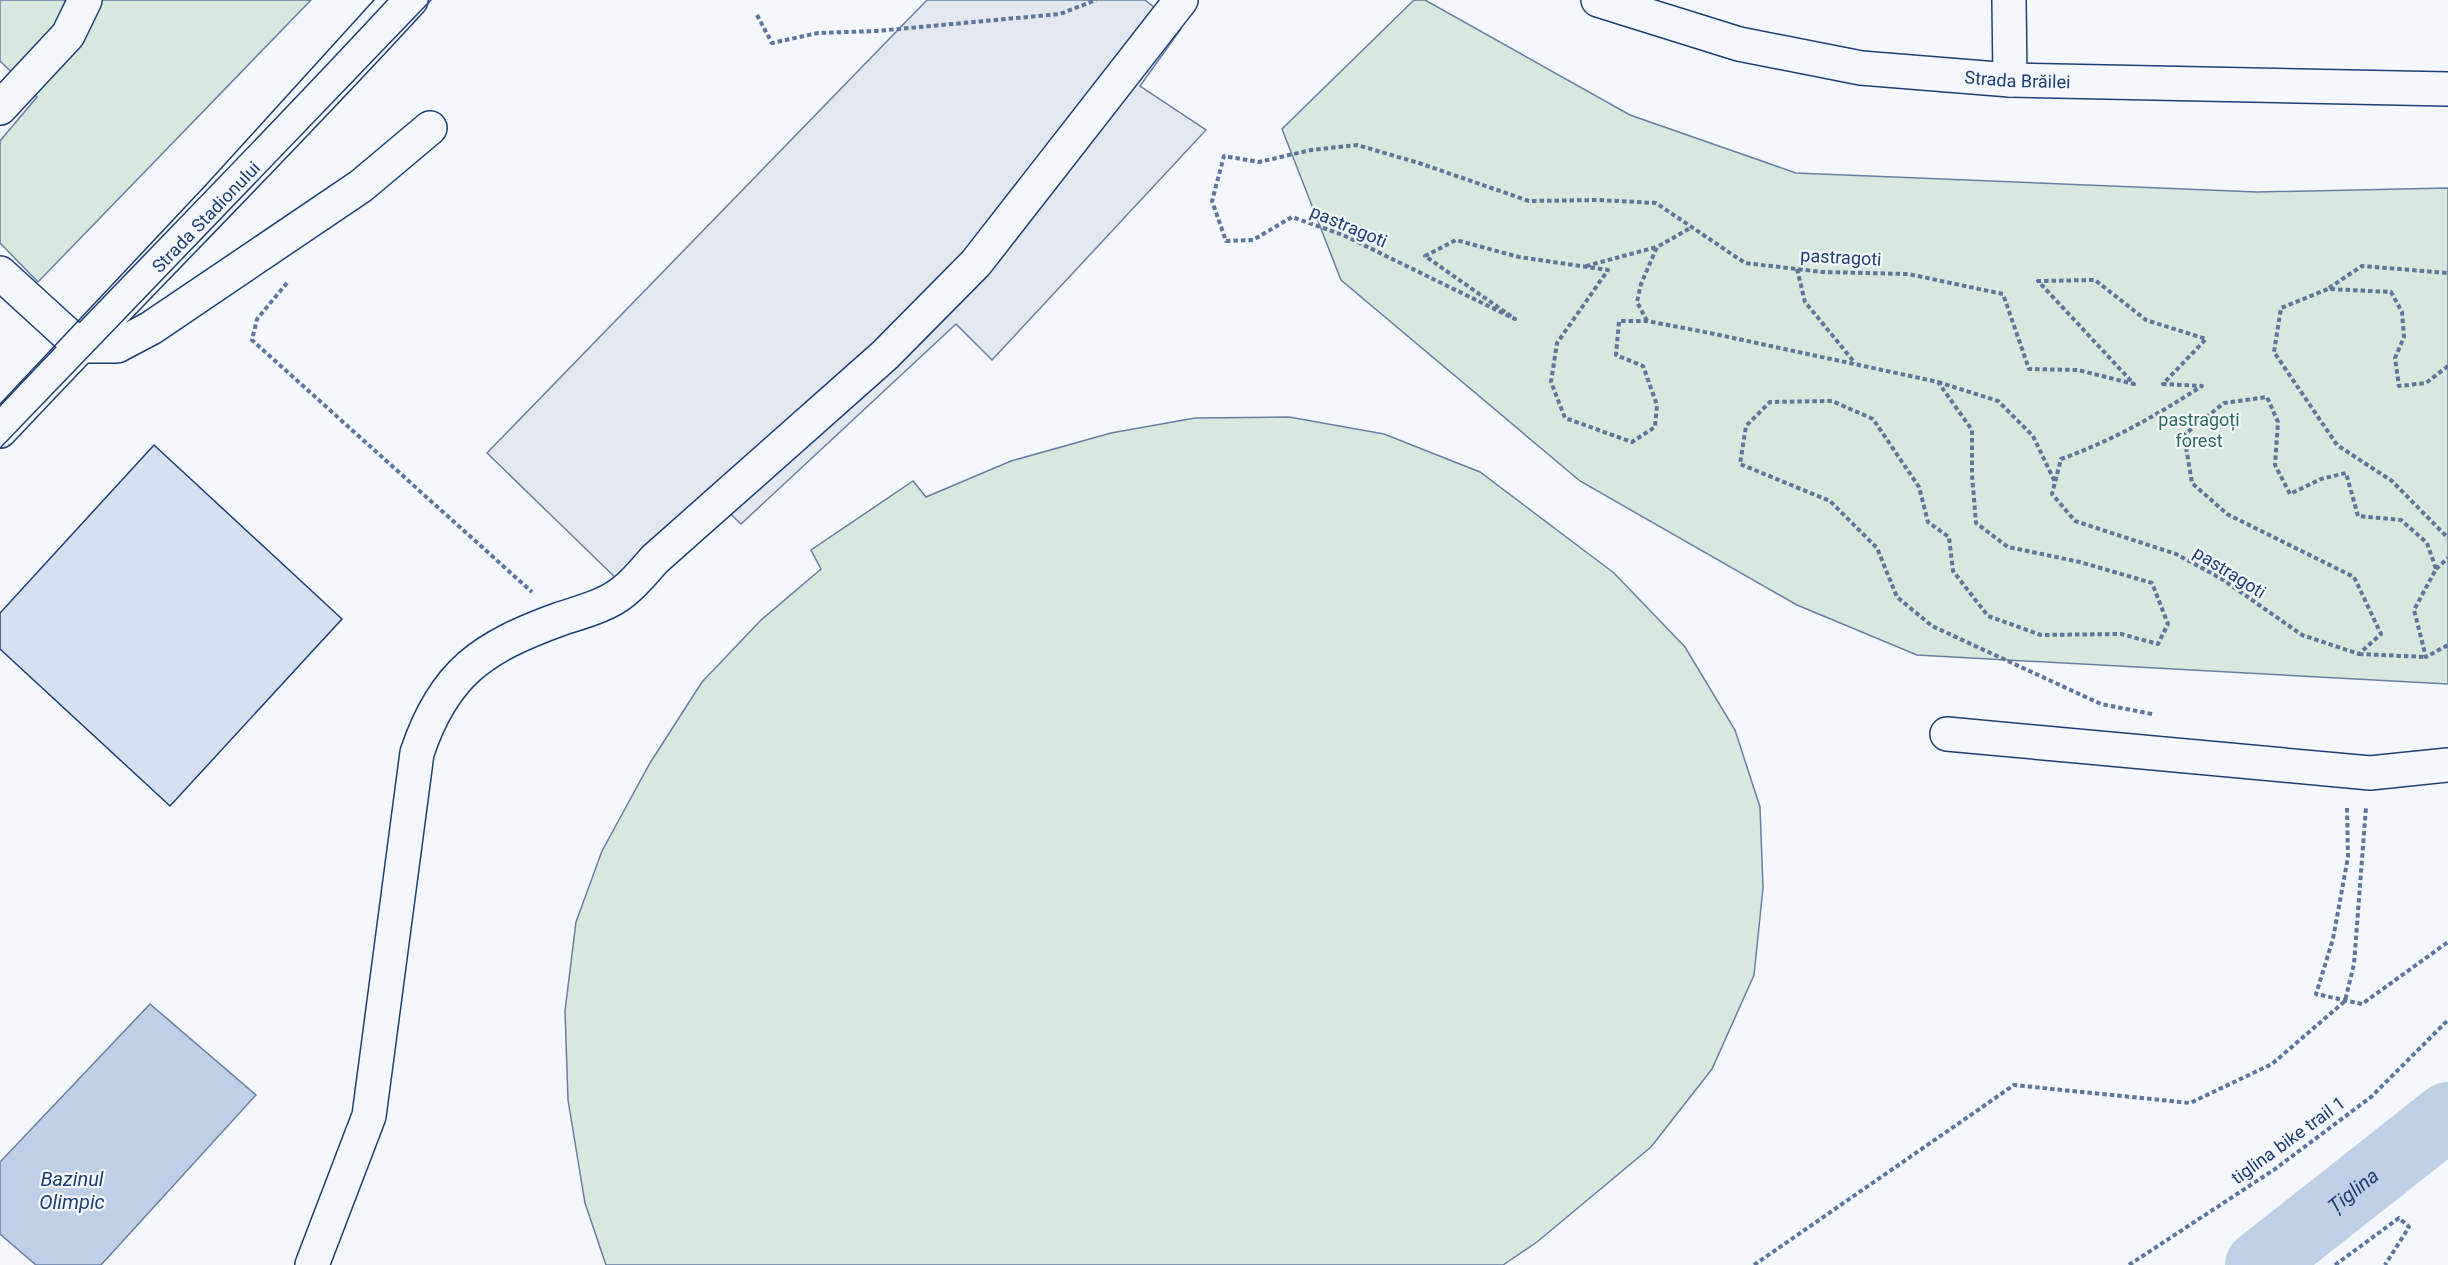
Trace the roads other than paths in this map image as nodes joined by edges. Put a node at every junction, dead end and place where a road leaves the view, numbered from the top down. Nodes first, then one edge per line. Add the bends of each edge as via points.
1 (85, 0) edge
2 (411, 0) edge
3 (1180, 0) edge
4 (1598, 0) edge
5 (2009, 0) edge
6 (2010, 80) junction
7 (2448, 89) edge
8 (0, 108) edge
9 (430, 128) dead end
10 (0, 273) edge
11 (80, 346) junction
12 (0, 431) edge
13 (1947, 734) dead end
14 (2448, 765) edge
15 (312, 1265) edge

1 - 8 main road via 68,35
2 - 11 main road, Strada Stadionului via 264,159
3 - 15 main road via 976,263 885,355 622,593 501,643 477,659 439,702 417,753 369,1116
4 - 6 main road, Strada Brăilei via 1739,44 1850,66
5 - 6 main road
6 - 7 main road, Strada Brăilei
9 - 11 main road via 361,186 151,328 117,346
10 - 11 main road
11 - 12 main road, Strada Stadionului
13 - 14 main road via 2358,772

